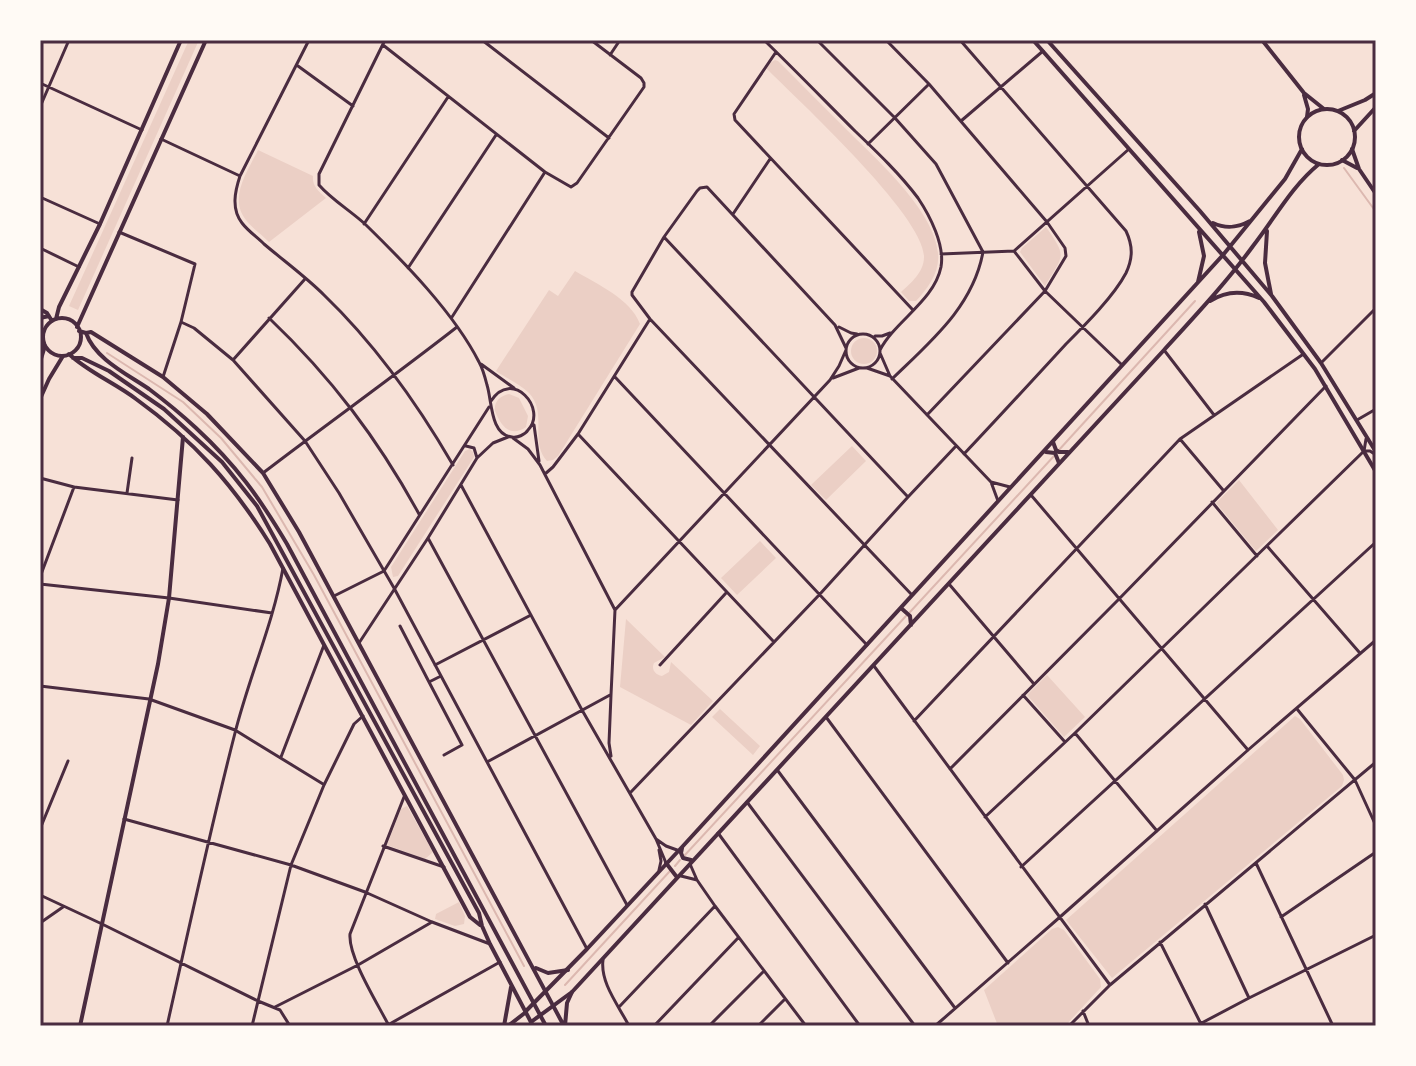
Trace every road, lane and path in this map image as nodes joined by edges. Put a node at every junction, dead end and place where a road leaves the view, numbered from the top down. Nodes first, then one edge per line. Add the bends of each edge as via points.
1 (69, 40) edge
2 (181, 40) edge
3 (206, 40) edge
4 (309, 40) edge
5 (385, 40) edge
6 (482, 40) edge
7 (591, 40) edge
8 (620, 40) edge
9 (764, 40) edge
10 (817, 40) edge
11 (886, 40) edge
12 (960, 40) edge
13 (1033, 40) edge
14 (1047, 40) edge
15 (1262, 40) edge
16 (383, 45) junction
17 (1043, 51) junction
18 (776, 52) junction
19 (610, 55) junction
20 (297, 65) junction
21 (40, 83) edge
22 (929, 84) junction
23 (49, 87) junction
24 (1002, 87) junction
25 (1304, 93) junction
26 (1376, 93) edge
27 (448, 97) junction
28 (1365, 100) junction
29 (353, 106) junction
30 (40, 107) edge
31 (1374, 108) edge
32 (1324, 109) junction
33 (1338, 111) junction
34 (1307, 117) junction
35 (895, 118) junction
36 (961, 121) junction
37 (142, 130) junction
38 (1354, 131) junction
39 (496, 135) junction
40 (609, 138) junction
41 (161, 139) junction
42 (868, 144) junction
43 (1129, 149) junction
44 (1302, 149) junction
45 (1352, 149) junction
46 (770, 159) junction
47 (1342, 160) junction
48 (1319, 164) junction
49 (1359, 169) junction
50 (545, 172) junction
51 (240, 176) junction
52 (1087, 186) junction
53 (1374, 187) edge
54 (1376, 194) edge
55 (40, 197) edge
56 (733, 214) junction
57 (1257, 214) junction
58 (1206, 218) junction
59 (1047, 222) junction
60 (100, 224) junction
61 (364, 224) junction
62 (1197, 226) junction
63 (1267, 228) junction
64 (119, 232) junction
65 (664, 237) junction
66 (1231, 247) junction
67 (40, 248) edge
68 (1014, 251) junction
69 (983, 252) junction
70 (941, 254) junction
71 (1223, 255) junction
72 (1242, 261) junction
73 (79, 267) junction
74 (408, 268) junction
75 (1235, 269) junction
76 (305, 279) junction
77 (1196, 285) junction
78 (1045, 291) junction
79 (1272, 296) junction
80 (1264, 302) junction
81 (1207, 303) junction
82 (1376, 308) edge
83 (40, 309) edge
84 (913, 310) junction
85 (40, 318) edge
86 (269, 318) junction
87 (53, 319) junction
88 (451, 319) junction
89 (650, 319) junction
90 (181, 322) junction
91 (835, 325) junction
92 (457, 327) junction
93 (1082, 327) junction
94 (78, 329) junction
95 (894, 331) junction
96 (86, 333) junction
97 (860, 334) junction
98 (869, 335) junction
99 (42, 342) edge
100 (846, 349) junction
101 (1164, 350) junction
102 (880, 352) junction
103 (1304, 354) junction
104 (68, 356) junction
105 (233, 360) junction
106 (479, 361) junction
107 (40, 362) edge
108 (1321, 363) junction
109 (1123, 366) junction
110 (863, 367) junction
111 (1315, 369) junction
112 (396, 375) junction
113 (163, 377) junction
114 (615, 377) junction
115 (891, 378) junction
116 (830, 380) junction
117 (1334, 382) junction
118 (1326, 386) junction
119 (515, 388) junction
120 (814, 397) junction
121 (40, 399) edge
122 (491, 402) junction
123 (351, 406) junction
124 (1376, 409) edge
125 (927, 415) junction
126 (1214, 415) junction
127 (534, 419) junction
128 (1357, 420) junction
129 (1364, 433) junction
130 (578, 434) junction
131 (183, 437) junction
132 (510, 437) junction
133 (1180, 439) junction
134 (305, 441) junction
135 (1054, 444) junction
136 (769, 445) junction
137 (465, 446) junction
138 (956, 446) junction
139 (1364, 451) junction
140 (1046, 452) junction
141 (1068, 452) junction
142 (964, 454) junction
143 (1376, 454) edge
144 (132, 458) dead end
145 (477, 458) junction
146 (1059, 462) junction
147 (453, 465) junction
148 (540, 465) junction
149 (1376, 472) edge
150 (263, 473) junction
151 (545, 474) junction
152 (40, 478) edge
153 (991, 482) junction
154 (461, 485) junction
155 (74, 487) junction
156 (1011, 487) junction
157 (1223, 490) junction
158 (127, 493) junction
159 (726, 493) junction
160 (1031, 495) junction
161 (908, 497) junction
162 (178, 500) junction
163 (998, 501) junction
164 (1212, 502) junction
165 (420, 516) junction
166 (428, 538) junction
167 (680, 542) junction
168 (1376, 542) edge
169 (864, 546) junction
170 (1267, 546) junction
171 (1076, 547) junction
172 (1257, 556) junction
173 (283, 568) junction
174 (384, 571) junction
175 (40, 577) edge
176 (40, 584) edge
177 (949, 584) junction
178 (394, 588) junction
179 (726, 593) junction
180 (820, 594) junction
181 (912, 595) junction
182 (334, 596) junction
183 (169, 598) junction
184 (1119, 599) junction
185 (1314, 600) junction
186 (615, 610) junction
187 (902, 610) junction
188 (272, 613) junction
189 (531, 615) junction
190 (400, 626) dead end
191 (911, 626) junction
192 (993, 637) junction
193 (484, 639) junction
194 (1376, 640) edge
195 (774, 642) junction
196 (359, 643) junction
197 (324, 645) junction
198 (867, 645) junction
199 (1161, 647) junction
200 (1360, 653) junction
201 (338, 654) junction
202 (434, 665) junction
203 (660, 665) dead end
204 (873, 666) junction
205 (441, 676) junction
206 (342, 678) junction
207 (429, 682) junction
208 (1034, 684) junction
209 (40, 686) edge
210 (611, 695) junction
211 (1023, 695) junction
212 (149, 699) junction
213 (1204, 699) junction
214 (1297, 709) junction
215 (582, 710) junction
216 (363, 716) junction
217 (826, 717) junction
218 (914, 721) junction
219 (235, 730) junction
220 (1075, 733) junction
221 (536, 735) junction
222 (1065, 742) junction
223 (1248, 750) junction
224 (444, 755) dead end
225 (280, 758) junction
226 (612, 759) junction
227 (68, 761) dead end
228 (487, 762) junction
229 (1376, 762) edge
230 (950, 769) junction
231 (777, 770) junction
232 (1355, 780) junction
233 (1115, 781) junction
234 (324, 785) junction
235 (630, 793) junction
236 (405, 794) junction
237 (747, 802) junction
238 (985, 817) junction
239 (124, 819) junction
240 (1376, 826) edge
241 (40, 829) edge
242 (434, 831) junction
243 (1157, 831) junction
244 (718, 833) junction
245 (656, 839) junction
246 (207, 843) junction
247 (383, 846) junction
248 (681, 848) junction
249 (1376, 852) edge
250 (438, 855) junction
251 (695, 858) junction
252 (666, 863) junction
253 (1256, 863) junction
254 (690, 864) junction
255 (291, 865) junction
256 (445, 867) junction
257 (1021, 867) junction
258 (659, 870) junction
259 (677, 877) junction
260 (697, 880) junction
261 (365, 892) junction
262 (40, 895) edge
263 (1205, 904) junction
264 (627, 905) junction
265 (715, 906) junction
266 (64, 907) junction
267 (1060, 917) junction
268 (1281, 917) junction
269 (432, 922) junction
270 (40, 923) edge
271 (102, 924) junction
272 (482, 926) junction
273 (1376, 935) edge
274 (738, 938) junction
275 (1160, 942) junction
276 (490, 944) junction
277 (587, 949) junction
278 (603, 958) junction
279 (500, 962) junction
280 (1008, 963) junction
281 (181, 964) junction
282 (358, 965) junction
283 (533, 967) junction
284 (1306, 969) junction
285 (568, 970) junction
286 (763, 971) junction
287 (586, 976) junction
288 (605, 980) junction
289 (511, 985) junction
290 (1110, 985) junction
291 (546, 991) junction
292 (572, 992) junction
293 (1249, 998) junction
294 (785, 999) junction
295 (258, 1001) junction
296 (534, 1004) junction
297 (555, 1006) junction
298 (275, 1007) junction
299 (619, 1007) junction
300 (955, 1008) junction
301 (1083, 1011) junction
302 (526, 1012) junction
303 (541, 1016) junction
304 (532, 1024) edge
305 (1200, 1025) edge
306 (80, 1026) edge
307 (167, 1026) edge
308 (252, 1026) edge
309 (290, 1026) edge
310 (387, 1026) edge
311 (506, 1026) edge
312 (525, 1026) edge
313 (546, 1026) edge
314 (565, 1026) edge
315 (629, 1026) edge
316 (654, 1026) edge
317 (709, 1026) edge
318 (758, 1026) edge
319 (806, 1026) edge
320 (860, 1026) edge
321 (915, 1026) edge
322 (935, 1026) edge
323 (1069, 1026) edge
324 (1089, 1026) edge
325 (1333, 1026) edge

1 - 23 street
2 - 37 main road
3 - 41 main road
4 - 20 street
5 - 16 street
6 - 40 street
7 - 19 street
8 - 19 street
9 - 18 street
10 - 35 street
11 - 22 street
12 - 24 street
13 - 17 main road
14 - 58 main road
15 - 25 main road
16 - 27 street
16 - 29 street
17 - 24 street
17 - 43 main road
18 - 42 street
18 - 46 street via 733,117
19 - 40 street via 641,78 644,87
20 - 29 street
20 - 51 street
21 - 23 street
22 - 35 street
22 - 36 street
23 - 30 street
23 - 37 street
24 - 36 street
24 - 52 street
25 - 32 main road
25 - 34 main road
26 - 28 main road
27 - 39 street
27 - 61 street
28 - 31 main road
28 - 33 main road
29 - 61 street via 318,180
31 - 38 main road
32 - 33 main road
32 - 34 main road
33 - 38 main road
34 - 44 main road via 1299,132
35 - 42 street
35 - 69 street via 936,164
36 - 59 street
37 - 60 main road
38 - 45 main road
39 - 50 street
39 - 74 street
40 - 50 street via 575,186
41 - 51 street
41 - 64 main road
42 - 70 street via 918,198
43 - 52 street
43 - 62 main road
44 - 48 main road
44 - 57 main road
45 - 47 main road
45 - 49 main road
46 - 56 street
46 - 84 street
47 - 48 main road
47 - 49 main road
48 - 63 main road via 1296,185
49 - 53 main road
50 - 88 street
51 - 76 street via 235,192 240,221
52 - 59 street
52 - 93 street via 1126,231 1132,251 1119,284
53 - 54 main road
55 - 60 street
56 - 65 street via 703,187
56 - 91 street
57 - 58 main road via 1232,227
57 - 66 main road
58 - 66 main road
59 - 68 street
59 - 78 street via 1066,256
60 - 73 main road
61 - 74 street
62 - 71 main road
62 - 77 main road via 1204,256
63 - 72 main road
63 - 79 main road via 1265,263
64 - 90 street via 195,264
64 - 94 main road
65 - 89 street via 632,293
65 - 120 street
66 - 71 main road
66 - 72 main road
67 - 73 street
68 - 69 street
68 - 78 street
69 - 70 street
69 - 115 street via 962,305
70 - 84 street via 935,283
71 - 75 main road
71 - 77 main road
72 - 75 main road
72 - 79 main road
73 - 87 main road
74 - 88 street
75 - 80 main road
75 - 81 main road
76 - 86 street
76 - 112 street
77 - 109 main road
78 - 93 street
78 - 125 street
79 - 108 main road
80 - 81 main road via 1242,292
80 - 103 main road
81 - 101 main road
82 - 108 street
83 - 87 main road
84 - 95 street
85 - 87 main road
86 - 105 street
86 - 123 street
87 - 94 main road via 68,320
87 - 99 main road
88 - 92 street
89 - 114 street
89 - 136 street
90 - 105 street
90 - 113 street
91 - 97 street
91 - 100 street
92 - 106 street
92 - 112 street
93 - 109 street
93 - 142 street
94 - 96 main road
94 - 104 main road via 79,343
95 - 98 street
95 - 102 street
96 - 113 main road
96 - 296 main road via 100,354 195,427 261,501
97 - 98 street
97 - 100 street
98 - 102 street
99 - 104 main road via 52,354
99 - 107 main road
100 - 110 street via 849,360
100 - 116 street
101 - 126 street
101 - 141 main road
102 - 110 street via 874,363
102 - 115 street
103 - 111 main road
103 - 126 street
104 - 121 main road
104 - 131 main road via 125,390
104 - 201 main road via 109,371 153,401 222,462 257,506
105 - 134 street
106 - 119 street
106 - 122 street
108 - 117 main road
109 - 135 main road
110 - 115 street
110 - 116 street
111 - 117 main road via 1329,384
111 - 118 main road
112 - 123 street
112 - 147 street
113 - 150 main road
114 - 130 street
114 - 159 street
115 - 125 street
116 - 120 street
117 - 128 main road
118 - 139 main road
118 - 157 street
119 - 122 street via 499,392
119 - 127 street via 528,398
120 - 136 street
120 - 161 street
122 - 132 street via 498,428
122 - 137 street
123 - 134 street
123 - 165 street
124 - 128 street
125 - 138 street
126 - 133 street
127 - 132 street via 524,434
127 - 148 street
128 - 129 main road
129 - 139 street
129 - 143 main road
130 - 151 street
130 - 167 street
131 - 162 main road
131 - 173 main road via 247,508
132 - 145 street via 493,443
132 - 148 street
133 - 157 street
133 - 171 street
134 - 150 street
134 - 174 street
135 - 140 main road
135 - 141 main road via 1059,452
136 - 159 street
136 - 169 street
137 - 145 street via 474,448
137 - 147 street
138 - 142 street
138 - 161 street
139 - 143 street
139 - 149 main road
139 - 170 street
140 - 146 main road via 1055,453
140 - 156 main road
141 - 146 main road
142 - 153 street
144 - 158 street
145 - 154 street
146 - 160 main road
147 - 165 street
148 - 151 street
150 - 182 main road
151 - 186 street
152 - 155 street
153 - 156 street
153 - 163 street
154 - 166 street
154 - 189 street
155 - 158 street
155 - 175 street
156 - 163 main road
157 - 164 street
158 - 162 street
159 - 167 street
159 - 180 street
160 - 171 street
160 - 177 main road
161 - 169 street
162 - 183 main road
163 - 181 main road
164 - 172 street
164 - 184 street
165 - 174 street
166 - 178 street
166 - 193 street
167 - 179 street
167 - 186 street
168 - 185 street
169 - 180 street
169 - 181 street
170 - 172 street
170 - 185 street
171 - 184 street
171 - 192 street
172 - 199 street
173 - 188 street
173 - 197 main road
174 - 178 street
174 - 182 street
176 - 183 street
177 - 191 main road
177 - 192 street
178 - 196 street
178 - 202 street
179 - 195 street
179 - 203 street
180 - 195 street
180 - 198 street
181 - 187 main road
182 - 196 main road
183 - 188 street
183 - 212 main road
184 - 199 street
184 - 208 street
185 - 200 street
185 - 213 street
186 - 210 street
187 - 191 main road via 910,616
187 - 198 main road
188 - 219 street
189 - 193 street
189 - 215 street
190 - 207 street
191 - 204 main road
192 - 208 street
192 - 218 street
193 - 202 street
193 - 221 street
194 - 200 street
195 - 235 street
196 - 283 main road
197 - 206 main road
197 - 225 street
198 - 248 main road
199 - 213 street
199 - 220 street
200 - 214 street
201 - 206 main road
201 - 242 main road
202 - 205 street
204 - 217 main road
204 - 218 street
205 - 207 street
205 - 228 street
206 - 216 main road
207 - 224 street via 462,745
208 - 211 street
209 - 212 street
210 - 215 street
210 - 226 street
211 - 222 street
211 - 230 street
212 - 219 street
212 - 239 main road
213 - 223 street
213 - 233 street
214 - 223 street
214 - 232 street
215 - 221 street
215 - 226 street
216 - 234 street
216 - 236 main road
217 - 231 main road
217 - 280 street
218 - 230 street
219 - 225 street
219 - 246 street
220 - 222 street
220 - 233 street
221 - 228 street
221 - 264 street
222 - 238 street
223 - 243 street
225 - 234 street
226 - 235 street
227 - 241 street
228 - 277 street
229 - 232 street
230 - 238 street
231 - 237 main road
231 - 300 street
232 - 240 street
232 - 253 street
233 - 243 street
233 - 257 street
234 - 255 street
235 - 245 street
236 - 247 street
236 - 250 main road
237 - 244 main road
237 - 321 street
238 - 257 street
239 - 246 street
239 - 271 main road
242 - 250 main road
242 - 272 main road
243 - 267 street
244 - 251 main road
244 - 320 street
245 - 248 street
245 - 252 street
245 - 258 street
246 - 255 street
246 - 281 street
247 - 256 street
247 - 261 street
248 - 251 main road via 683,858
248 - 252 main road
249 - 268 street
250 - 256 main road
251 - 254 main road
252 - 258 main road
252 - 259 main road
253 - 263 street
253 - 268 street
254 - 259 main road
254 - 260 street
255 - 261 street
255 - 295 street
256 - 272 main road via 470,917
257 - 267 street
258 - 264 main road
259 - 260 street
259 - 278 main road
260 - 265 street
261 - 269 street
261 - 282 street via 350,934
262 - 266 street
263 - 275 street
263 - 293 street
264 - 277 main road
265 - 274 street
265 - 299 street
266 - 270 street
266 - 271 street
267 - 280 street
267 - 290 street
268 - 284 street
269 - 276 street
269 - 282 street
271 - 281 street
271 - 306 main road
272 - 276 main road
273 - 284 street
274 - 286 street
274 - 316 street
275 - 290 street
275 - 305 street
276 - 279 main road
277 - 285 main road
278 - 287 main road
278 - 288 street
279 - 289 main road
279 - 310 street
280 - 300 street
281 - 295 street
281 - 307 street
282 - 298 street
282 - 310 street
283 - 285 main road via 548,973
283 - 291 main road
284 - 293 street
284 - 325 street
285 - 291 main road
286 - 294 street
286 - 317 street
287 - 288 street
287 - 292 main road
288 - 299 street
289 - 302 main road
289 - 311 main road
290 - 301 street
291 - 296 main road
291 - 297 main road
292 - 297 main road
292 - 314 main road
293 - 305 street
294 - 318 street
294 - 319 street
295 - 298 street
295 - 308 street
296 - 302 main road
296 - 303 main road
297 - 303 main road
297 - 314 main road
298 - 309 street
299 - 315 street
300 - 322 street
301 - 323 street
301 - 324 street
302 - 304 main road
302 - 311 main road
303 - 304 main road
303 - 313 main road
304 - 312 main road

